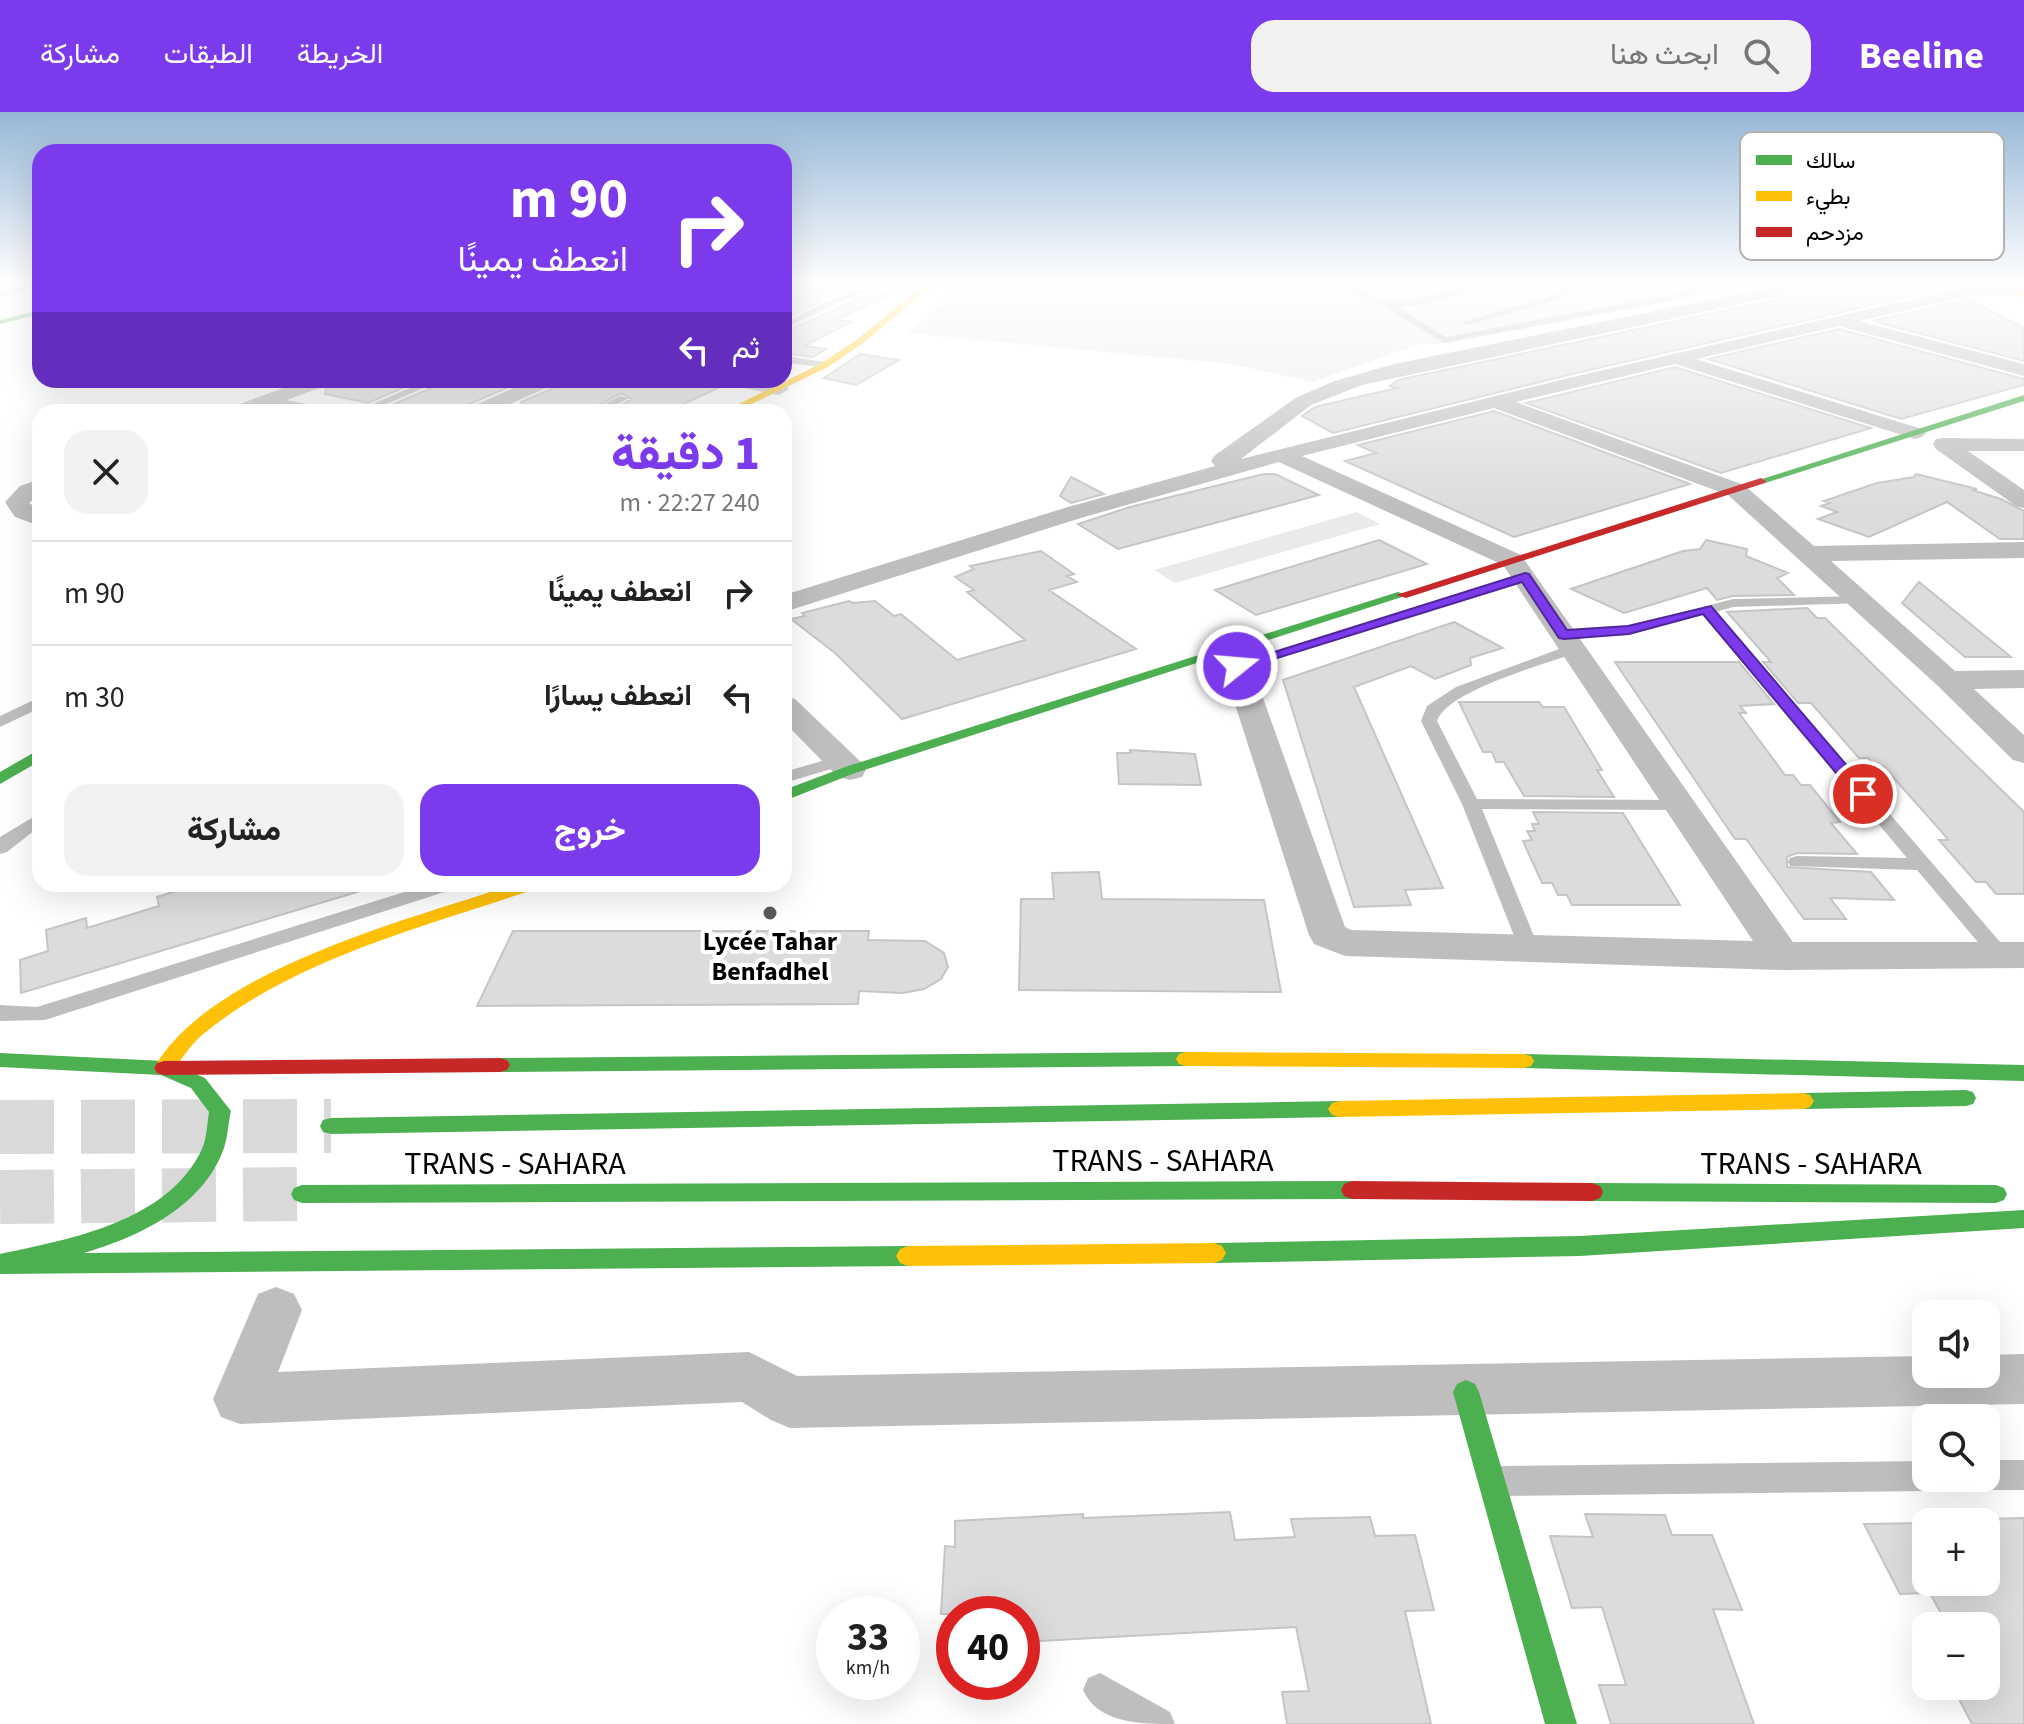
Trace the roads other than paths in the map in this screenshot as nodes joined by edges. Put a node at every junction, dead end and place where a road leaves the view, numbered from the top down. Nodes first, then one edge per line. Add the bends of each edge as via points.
1 (835, 358) edge
2 (865, 358) edge
3 (1451, 358) edge
4 (1675, 358) joint
5 (1980, 358) edge
6 (792, 360) edge
7 (825, 365) junction
8 (2024, 370) edge
9 (792, 382) edge
10 (301, 388) edge
11 (418, 388) edge
12 (530, 388) edge
13 (774, 388) edge
14 (779, 389) joint
15 (624, 398) dead end
16 (2024, 398) edge
17 (268, 400) junction
18 (1497, 402) junction
19 (257, 404) edge
20 (291, 404) edge
21 (379, 404) edge
22 (493, 404) edge
23 (611, 404) edge
24 (745, 404) edge
25 (775, 404) edge
26 (1997, 427) dead end
27 (1915, 433) junction
28 (2024, 445) edge
29 (1936, 446) junction
30 (1283, 456) junction
31 (1173, 485) junction
32 (32, 489) edge
33 (1747, 501) junction
34 (2024, 501) edge
35 (32, 516) edge
36 (2024, 550) edge
37 (1806, 554) junction
38 (1522, 573) junction
39 (1859, 600) junction
40 (792, 602) edge
41 (1706, 609) junction
42 (1343, 633) dead end
43 (1568, 642) junction
44 (1234, 657) junction
45 (2024, 679) edge
46 (1948, 680) junction
47 (32, 706) edge
48 (792, 713) edge
49 (0, 722) edge
50 (2024, 753) edge
51 (32, 759) edge
52 (845, 765) junction
53 (792, 776) edge
54 (0, 779) edge
55 (792, 794) edge
56 (792, 797) edge
57 (1471, 804) junction
58 (1680, 805) junction
59 (32, 823) edge
60 (0, 848) edge
61 (1797, 862) dead end
62 (1922, 864) junction
63 (425, 892) edge
64 (509, 892) edge
65 (1530, 951) junction
66 (2012, 955) edge
67 (1783, 957) junction
68 (0, 1013) edge
69 (0, 1060) edge
70 (164, 1068) junction
71 (2024, 1073) edge
72 (1992, 1098) dead end
73 (331, 1126) tunnel mouth
74 (302, 1194) tunnel mouth
75 (2008, 1194) dead end
76 (2024, 1219) edge
77 (0, 1264) edge
78 (276, 1310) dead end
79 (2024, 1379) edge
80 (1466, 1392) junction
81 (2000, 1475) edge
82 (2024, 1475) edge
83 (1912, 1476) edge
84 (1491, 1481) junction
85 (1100, 1690) dead end
86 (1158, 1724) edge
87 (1561, 1724) edge

1 - 7 main road
2 - 25 main road
3 - 31 street via 1349,383 1294,407 1239,452
4 - 18 street
4 - 27 street
5 - 8 street
6 - 7 lane
7 - 9 main road
10 - 17 street
11 - 21 lane
12 - 22 street
13 - 14 street
14 - 24 main road
15 - 23 lane
16 - 27 main road
17 - 19 street
17 - 20 lane
18 - 30 street
18 - 33 street
26 - 29 main road
27 - 33 main road
28 - 29 street
29 - 34 street
30 - 31 street
30 - 38 street
31 - 40 street
32 - 35 street via 17,502
33 - 37 street
33 - 38 main road
36 - 37 street
37 - 39 street
38 - 43 street
38 - 44 main road
39 - 41 lane via 1733,603
39 - 46 street
41 - 43 lane
41 - 62 lane
42 - 44 main road
43 - 57 lane via 1462,690 1433,709 1429,721
43 - 58 street
44 - 52 main road
44 - 56 main road via 861,784
44 - 65 street via 1328,935 1345,943
45 - 46 street
46 - 50 street
47 - 49 lane
48 - 52 street
51 - 54 main road
52 - 53 lane
52 - 55 main road
57 - 58 lane
57 - 65 lane
58 - 67 street
59 - 60 lane
61 - 62 lane
62 - 66 lane
63 - 68 lane via 37,1015
64 - 70 main road via 290,971 192,1032
65 - 67 street
66 - 67 street
69 - 70 main road
70 - 71 main road via 1210,1059 1813,1065
70 - 77 main road via 198,1083 220,1111 211,1152 190,1184 112,1235
72 - 73 main road, TRANS - SAHARA
74 - 75 main road, TRANS - SAHARA via 1150,1189
76 - 77 main road via 1564,1246
78 - 80 street via 240,1399 749,1377 790,1402
79 - 80 street
80 - 84 main road
81 - 82 lane
83 - 84 lane
84 - 87 main road
85 - 86 lane

